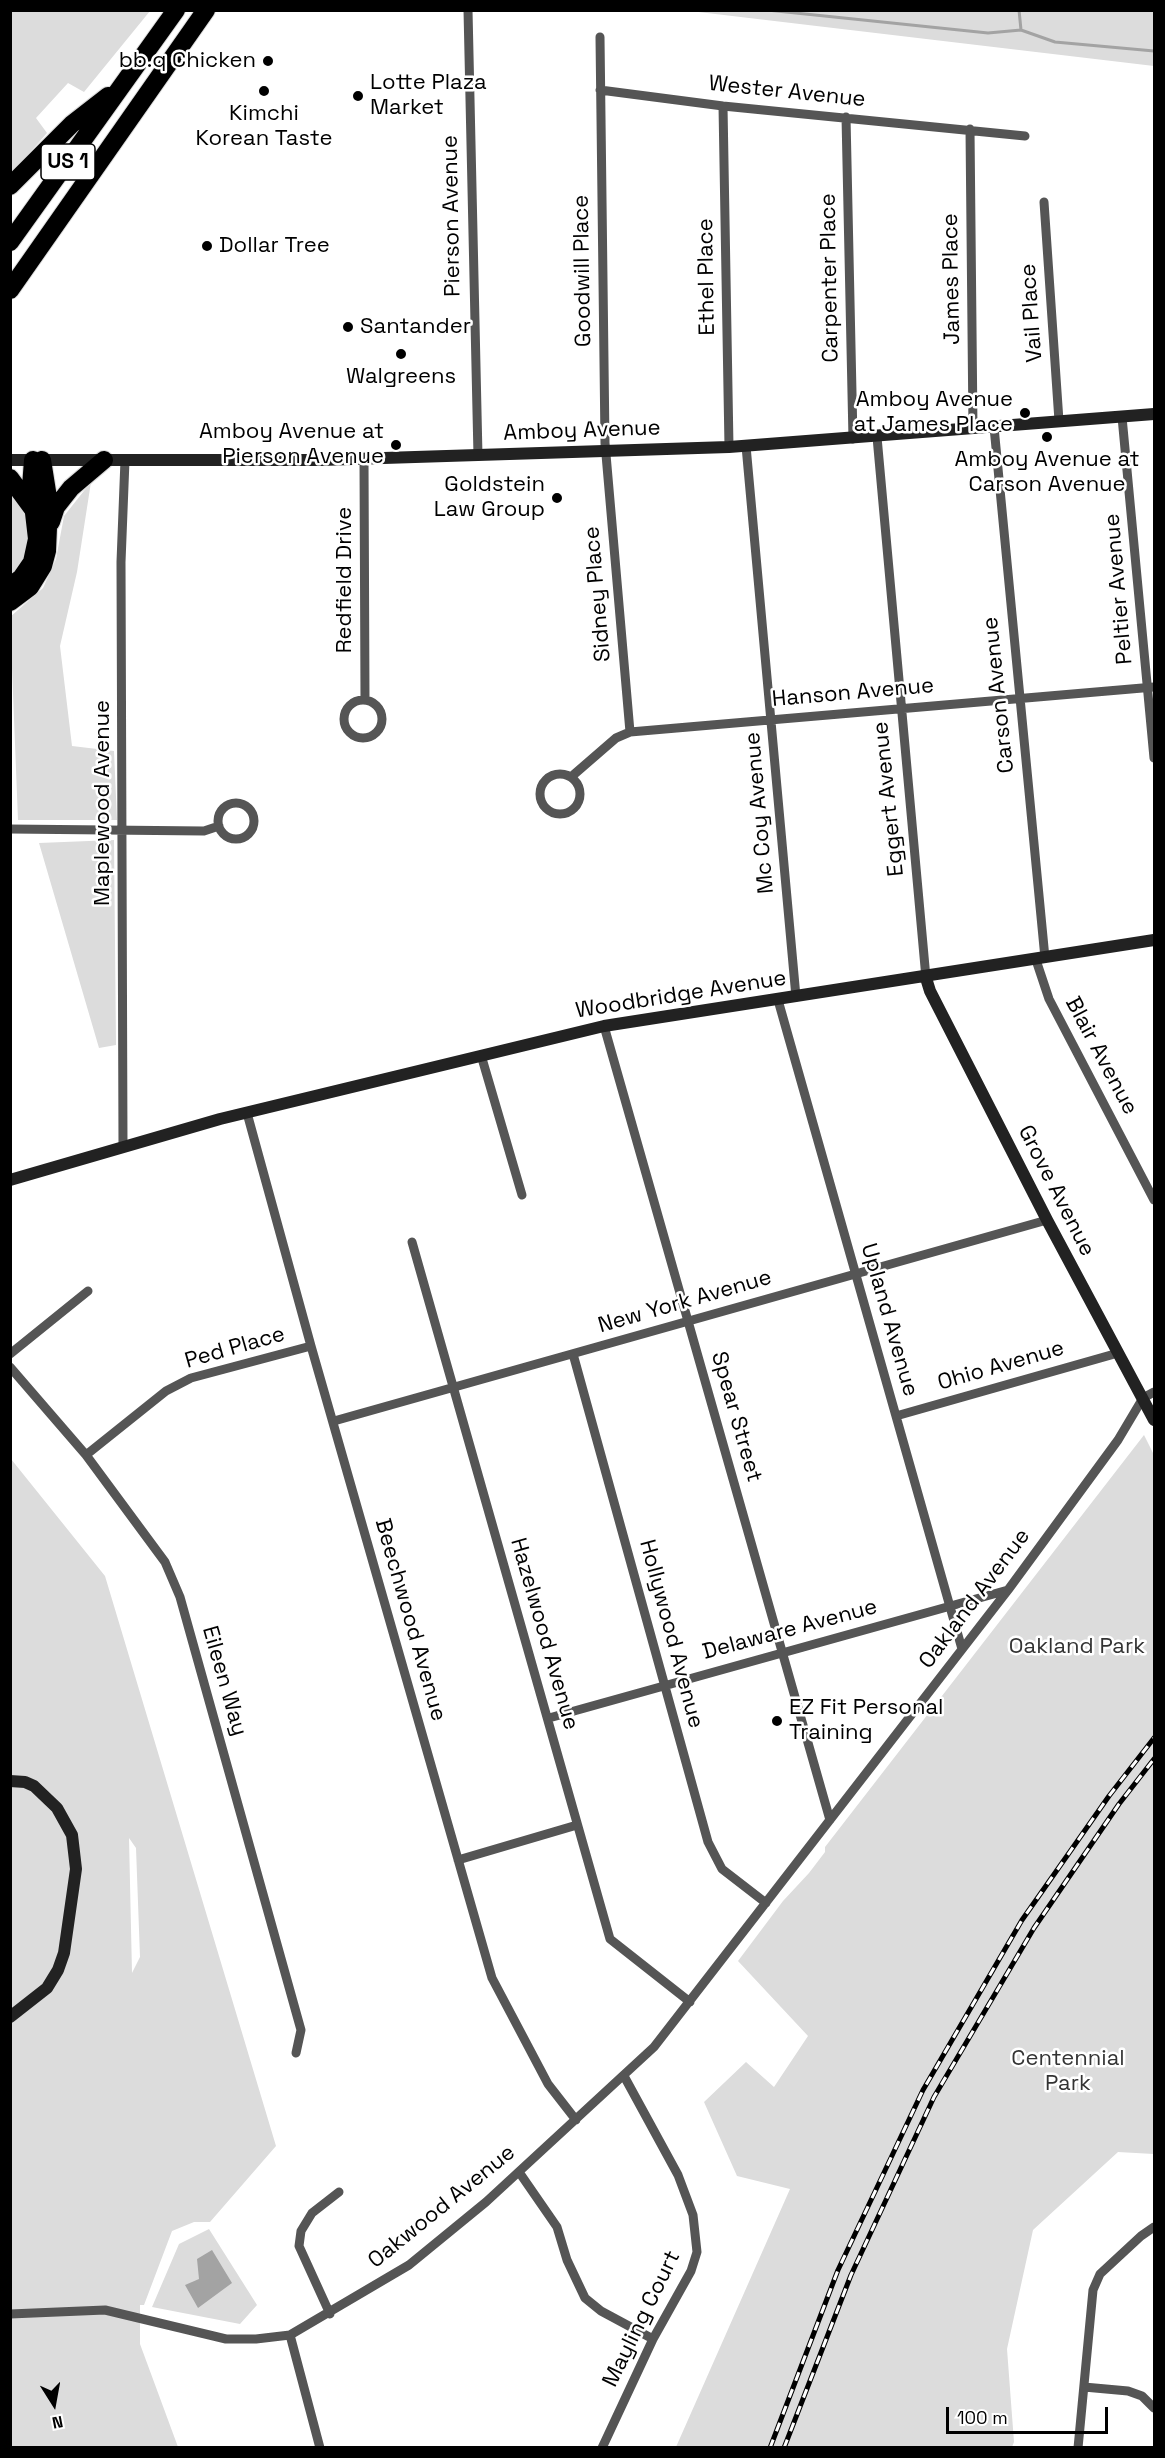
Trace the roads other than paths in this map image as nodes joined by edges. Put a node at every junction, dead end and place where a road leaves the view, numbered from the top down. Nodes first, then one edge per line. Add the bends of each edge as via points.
1 (177, 10) edge
2 (206, 10) edge
3 (468, 10) edge
4 (600, 37) dead end
5 (124, 82) junction
6 (600, 90) junction
7 (723, 106) junction
8 (846, 117) junction
9 (970, 129) junction
10 (1024, 136) dead end
11 (10, 186) edge
12 (1044, 202) dead end
13 (10, 242) edge
14 (10, 290) edge
15 (1155, 414) edge
16 (1122, 417) junction
17 (1059, 421) junction
18 (994, 427) junction
19 (973, 429) junction
20 (878, 436) junction
21 (853, 439) junction
22 (746, 446) junction
23 (729, 447) junction
24 (606, 452) junction
25 (478, 456) junction
26 (364, 459) junction
27 (10, 460) edge
28 (38, 460) junction
29 (104, 460) junction
30 (125, 460) junction
31 (10, 478) edge
32 (35, 513) junction
33 (48, 532) junction
34 (10, 586) edge
35 (10, 602) edge
36 (1151, 687) edge
37 (1019, 698) junction
38 (365, 700) junction
39 (900, 708) junction
40 (771, 720) junction
41 (630, 732) junction
42 (1155, 758) edge
43 (571, 777) junction
44 (219, 826) junction
45 (10, 829) edge
46 (122, 829) junction
47 (1155, 940) edge
48 (1041, 959) junction
49 (926, 978) junction
50 (796, 997) junction
51 (778, 1000) junction
52 (604, 1026) junction
53 (481, 1055) junction
54 (247, 1113) junction
55 (123, 1146) junction
56 (10, 1180) edge
57 (522, 1195) dead end
58 (1155, 1200) edge
59 (1047, 1220) junction
60 (412, 1242) dead end
61 (855, 1274) junction
62 (88, 1291) dead end
63 (688, 1321) junction
64 (311, 1346) junction
65 (1118, 1353) junction
66 (10, 1354) edge
67 (573, 1354) junction
68 (10, 1367) edge
69 (454, 1389) junction
70 (1155, 1392) edge
71 (1143, 1398) junction
72 (896, 1416) junction
73 (1155, 1420) edge
74 (334, 1421) junction
75 (86, 1455) junction
76 (1008, 1590) junction
77 (950, 1606) junction
78 (962, 1649) junction
79 (783, 1652) junction
80 (665, 1684) junction
81 (549, 1718) junction
82 (10, 1781) edge
83 (830, 1820) junction
84 (577, 1825) junction
85 (458, 1860) junction
86 (766, 1903) junction
87 (690, 2002) junction
88 (10, 2017) edge
89 (677, 2018) joint
90 (296, 2053) dead end
91 (624, 2076) junction
92 (576, 2120) junction
93 (519, 2172) junction
94 (339, 2192) dead end
95 (1155, 2228) edge
96 (10, 2314) edge
97 (330, 2314) junction
98 (290, 2335) junction
99 (653, 2339) junction
100 (1084, 2387) junction
101 (1155, 2408) edge
102 (320, 2448) edge
103 (602, 2448) edge
104 (1078, 2448) edge

1 - 5 highway, US 1
2 - 14 highway, US 1
3 - 25 street, Pierson Avenue
4 - 6 street, Goodwill Place
5 - 11 highway via 72,124
5 - 13 highway, US 1
6 - 7 street, Wester Avenue
6 - 24 street, Goodwill Place
7 - 8 street, Wester Avenue
7 - 23 street, Ethel Place
8 - 9 street, Wester Avenue
8 - 21 street, Carpenter Place
9 - 10 street, Wester Avenue
9 - 19 street, James Place
12 - 17 street, Vail Place
15 - 16 street, Amboy Avenue
16 - 17 street, Amboy Avenue
16 - 36 street, Peltier Avenue
17 - 18 street, Amboy Avenue
18 - 19 street, Amboy Avenue
18 - 37 street, Carson Avenue
19 - 20 street, Amboy Avenue
20 - 21 street, Amboy Avenue
20 - 39 street, Eggert Avenue
21 - 22 street, Amboy Avenue
22 - 23 street, Amboy Avenue
22 - 40 street, Mc Coy Avenue
23 - 24 street, Amboy Avenue
24 - 25 street, Amboy Avenue
24 - 41 street, Sidney Place
25 - 26 street, Amboy Avenue
26 - 30 street, Amboy Avenue
26 - 38 street, Redfield Drive
27 - 28 street, Amboy Avenue
28 - 29 street, Amboy Avenue
28 - 32 highway via 31,487
28 - 33 highway via 49,504
29 - 30 street, Amboy Avenue
29 - 33 highway via 88,471 56,507
30 - 46 street, Maplewood Avenue
31 - 32 highway
32 - 34 highway via 37,539 32,562
33 - 35 highway via 43,566 30,587
36 - 37 street, Hanson Avenue
36 - 42 street, Peltier Avenue
37 - 39 street, Hanson Avenue
37 - 48 street, Carson Avenue
38 - 38 street via 352,703 344,716 348,732 362,738 377,732 382,721 377,706
39 - 40 street, Hanson Avenue
39 - 49 street, Eggert Avenue
40 - 41 street, Hanson Avenue
40 - 50 street, Mc Coy Avenue
41 - 43 street, Hanson Avenue via 616,738
43 - 43 street, Hanson Avenue via 558,774 543,784 540,797 552,812 565,813 576,806 579,787
44 - 44 street via 225,836 240,839 252,830 254,815 247,806 233,803 220,812
44 - 46 street via 204,831
45 - 46 street
46 - 55 street, Maplewood Avenue
47 - 48 street, Woodbridge Avenue
48 - 49 street, Woodbridge Avenue
48 - 58 street, Blair Avenue via 1049,999
49 - 50 street, Woodbridge Avenue
49 - 59 street, Grove Avenue
50 - 51 street, Woodbridge Avenue
51 - 52 street, Woodbridge Avenue
51 - 61 street, Upland Avenue
52 - 53 street, Woodbridge Avenue
52 - 63 street, Spear Street
53 - 54 street, Woodbridge Avenue
53 - 57 street
54 - 55 street, Woodbridge Avenue
54 - 64 street, Beechwood Avenue
55 - 56 street, Woodbridge Avenue
59 - 61 street, New York Avenue
59 - 65 street, Grove Avenue
60 - 69 street, Hazelwood Avenue
61 - 63 street, New York Avenue
61 - 72 street, Upland Avenue
62 - 66 street
63 - 67 street, New York Avenue
63 - 79 street, Spear Street
64 - 74 street, Beechwood Avenue
64 - 75 street, Ped Place via 191,1378 166,1391
65 - 71 street, Grove Avenue
65 - 72 street, Ohio Avenue
67 - 69 street, New York Avenue
67 - 80 street, Hollywood Avenue
68 - 75 street, Eileen Way
69 - 74 street, New York Avenue
69 - 81 street, Hazelwood Avenue
70 - 71 street
71 - 73 street, Grove Avenue
71 - 76 street, Oakland Avenue via 1118,1440
72 - 77 street, Upland Avenue
74 - 85 street, Beechwood Avenue
75 - 90 street, Eileen Way via 165,1562 180,1597 301,2030
76 - 77 street, Delaware Avenue
76 - 78 street, Oakland Avenue
77 - 78 street, Upland Avenue
77 - 79 street, Delaware Avenue
78 - 83 street, Oakland Avenue
79 - 80 street, Delaware Avenue
79 - 83 street, Spear Street
80 - 81 street, Delaware Avenue
80 - 86 street, Hollywood Avenue via 714,1856 732,1879
81 - 84 street, Hazelwood Avenue
82 - 88 street via 34,1786 57,1808 72,1835 76,1869 58,1971 47,1988
83 - 86 street, Oakland Avenue
84 - 85 street
84 - 87 street, Hazelwood Avenue via 610,1939
85 - 92 street, Beechwood Avenue via 498,1994 548,2084
86 - 87 street, Oakland Avenue
87 - 89 street, Oakland Avenue
89 - 91 street, Oakwood Avenue
91 - 92 street, Oakwood Avenue
91 - 99 street, Mayling Court via 678,2175 698,2236 698,2252 691,2271
92 - 93 street, Oakwood Avenue
93 - 97 street, Oakwood Avenue via 409,2265
93 - 99 street via 556,2228 585,2298
94 - 97 street via 312,2213 299,2246
95 - 100 street via 1112,2262 1096,2282
96 - 98 street, Oakwood Avenue via 105,2310 226,2339
97 - 98 street, Oakwood Avenue
98 - 102 street
99 - 103 street, Mayling Court
100 - 101 street via 1128,2391 1142,2396
100 - 104 street

